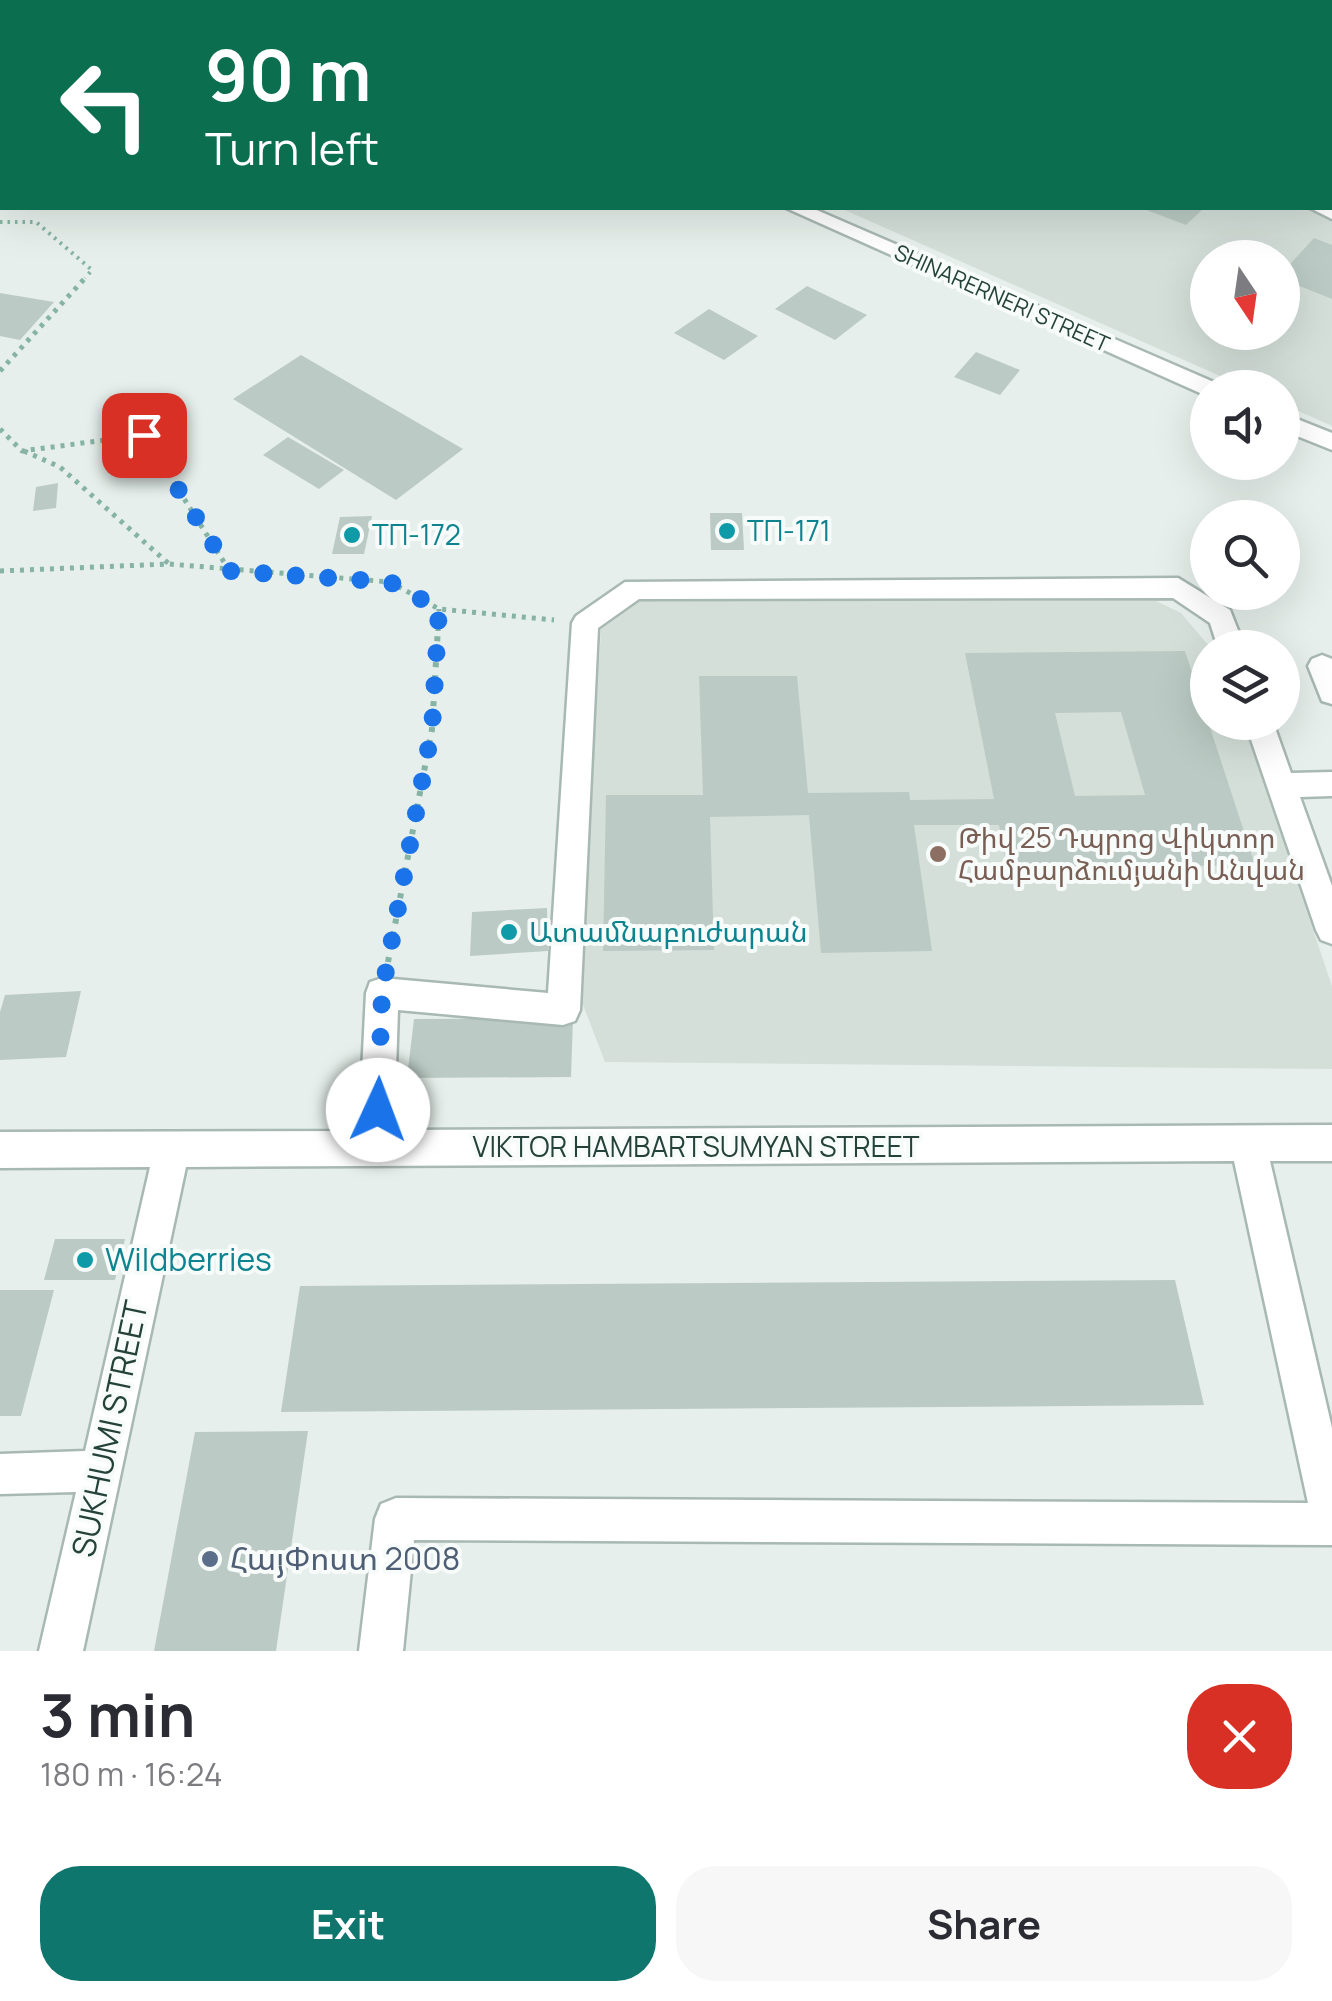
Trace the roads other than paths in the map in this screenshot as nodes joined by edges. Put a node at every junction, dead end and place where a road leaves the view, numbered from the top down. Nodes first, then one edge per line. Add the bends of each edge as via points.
1 (801, 210) edge
2 (1190, 380) edge
3 (1300, 429) edge
4 (1332, 442) edge
5 (1226, 630) edge
6 (1322, 666) dead end
7 (1332, 693) edge
8 (1265, 740) edge
9 (1332, 784) edge
10 (1281, 785) junction
11 (1332, 930) edge
12 (1332, 1143) edge
13 (1248, 1144) junction
14 (172, 1149) junction
15 (376, 1149) junction
16 (0, 1150) edge
17 (101, 1471) junction
18 (0, 1474) edge
19 (1332, 1520) edge
20 (61, 1651) edge
21 (381, 1651) edge

1 - 2 street, SHINARERNERI STREET
3 - 4 street
5 - 15 street via 1222,618 1178,588 634,588 585,623 563,1010 382,992
6 - 7 street
8 - 10 street
9 - 10 street
10 - 11 street
12 - 13 street, VIKTOR HAMBARTSUMYAN STREET
13 - 15 street, VIKTOR HAMBARTSUMYAN STREET
13 - 19 street
14 - 15 street, VIKTOR HAMBARTSUMYAN STREET
14 - 16 street, VIKTOR HAMBARTSUMYAN STREET
14 - 17 street, SUKHUMI STREET
17 - 18 street
17 - 20 street, SUKHUMI STREET
19 - 21 street via 396,1520

